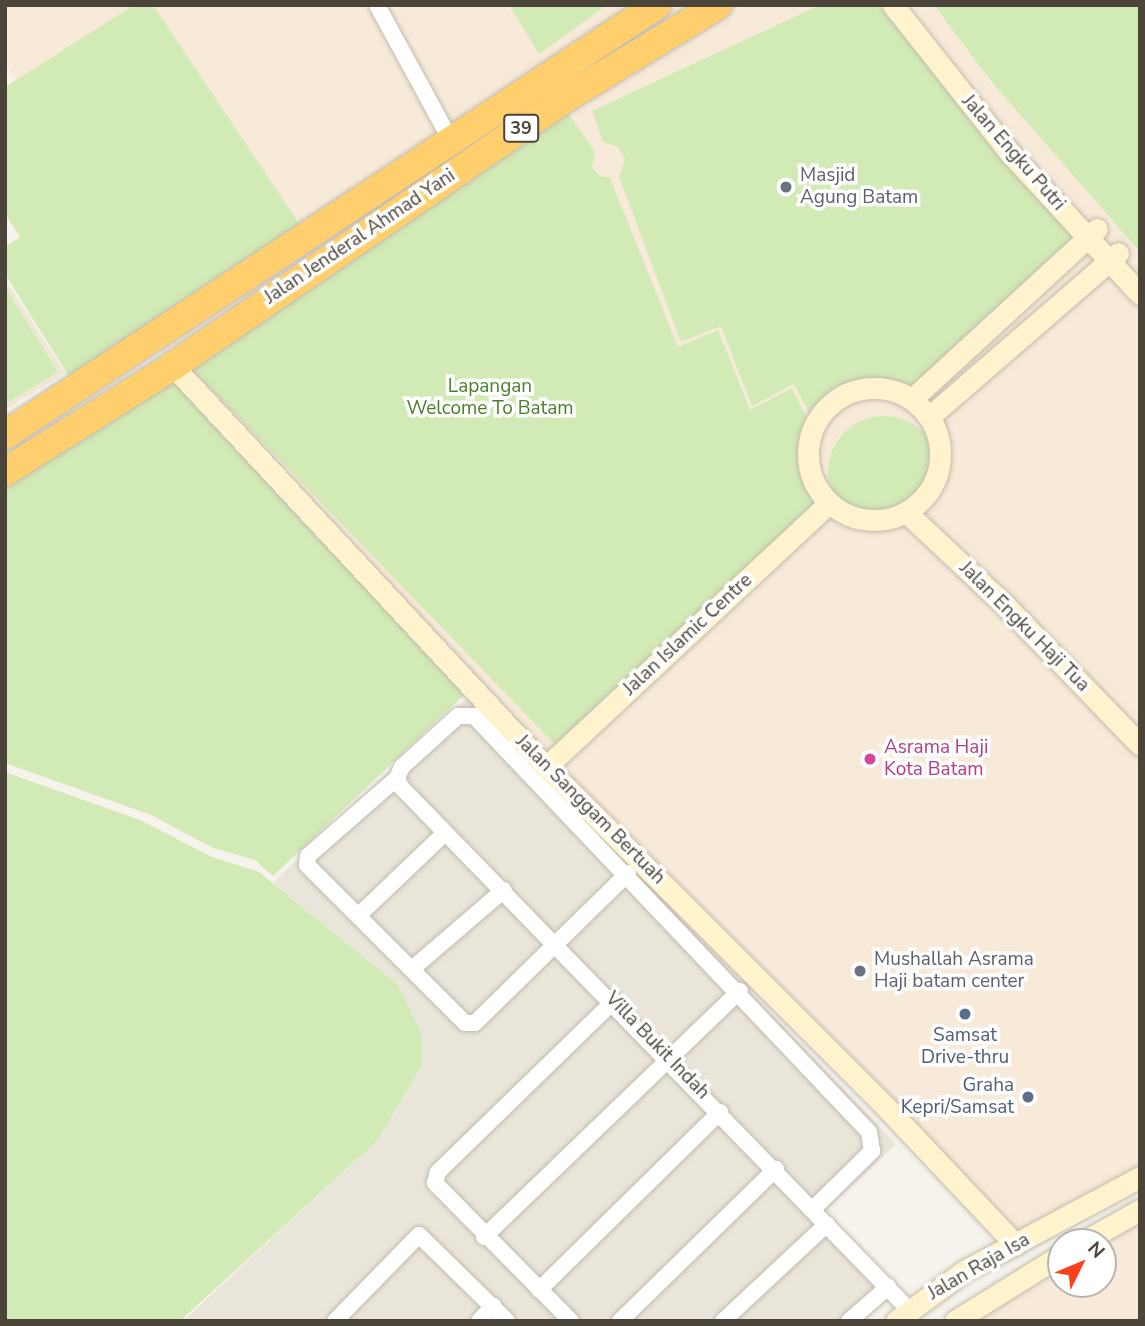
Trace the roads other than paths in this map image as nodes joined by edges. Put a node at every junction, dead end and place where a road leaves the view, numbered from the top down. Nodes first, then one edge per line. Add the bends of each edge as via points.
1 (377, 5) edge
2 (657, 5) edge
3 (718, 5) edge
4 (893, 5) edge
5 (911, 5) edge
6 (450, 139) junction
7 (312, 233) junction
8 (1093, 233) junction
9 (1114, 257) junction
10 (328, 258) junction
11 (1140, 275) edge
12 (1140, 294) edge
13 (173, 366) junction
14 (912, 399) junction
15 (929, 417) junction
16 (5, 435) edge
17 (5, 472) edge
18 (829, 503) junction
19 (906, 512) junction
20 (1140, 745) edge
21 (546, 767) junction
22 (399, 782) junction
23 (445, 833) junction
24 (628, 873) junction
25 (504, 890) junction
26 (358, 916) junction
27 (556, 945) junction
28 (412, 970) junction
29 (740, 991) junction
30 (614, 1001) junction
31 (667, 1059) junction
32 (720, 1112) junction
33 (776, 1170) junction
34 (1140, 1177) edge
35 (813, 1209) junction
36 (1140, 1210) edge
37 (827, 1224) junction
38 (1108, 1228) edge
39 (484, 1237) junction
40 (1016, 1245) junction
41 (1047, 1264) edge
42 (888, 1287) junction
43 (539, 1290) junction
44 (493, 1306) junction
45 (902, 1315) edge
46 (335, 1321) edge
47 (479, 1321) edge
48 (507, 1321) edge
49 (571, 1321) edge
50 (620, 1321) edge
51 (723, 1321) edge
52 (849, 1321) edge
53 (955, 1321) edge

1 - 6 street
2 - 6 highway, Jalan Jenderal Ahmad Yani / 39
3 - 10 highway, Jalan Jenderal Ahmad Yani / 39 via 564,99
4 - 8 street, Jalan Engku Putri via 958,91
5 - 8 street, Jalan Engku Putri
6 - 7 highway, Jalan Jenderal Ahmad Yani / 39
7 - 10 highway
7 - 16 highway, Jalan Jenderal Ahmad Yani / 39
8 - 9 street, Jalan Engku Putri
8 - 14 street
9 - 11 street, Jalan Engku Putri
9 - 12 street, Jalan Engku Putri
9 - 15 street
10 - 13 highway, Jalan Jenderal Ahmad Yani / 39
13 - 17 highway, Jalan Jenderal Ahmad Yani / 39
13 - 21 street, Jalan Sanggam Bertuah
14 - 15 street
14 - 18 street via 874,387 852,391 821,413 808,462
15 - 19 street via 941,453 939,471 932,488
18 - 19 street via 865,520 884,520
18 - 21 street, Jalan Islamic Centre
19 - 20 street, Jalan Engku Haji Tua via 1005,605
21 - 40 street, Jalan Sanggam Bertuah via 884,1105
22 - 23 street, Villa Bukit Indah
22 - 24 street via 402,767 458,716 471,714
22 - 26 street via 308,856 313,872
23 - 25 street, Villa Bukit Indah
23 - 26 street
24 - 27 street
24 - 29 street
25 - 27 street, Villa Bukit Indah
25 - 28 street
26 - 28 street
27 - 28 street via 470,1024
27 - 30 street, Villa Bukit Indah
29 - 31 street
29 - 35 street via 873,1140 872,1151
30 - 31 street, Villa Bukit Indah
30 - 39 street via 438,1172 438,1190
31 - 32 street, Villa Bukit Indah
31 - 39 street
32 - 33 street, Villa Bukit Indah
32 - 43 street
33 - 35 street, Villa Bukit Indah
33 - 50 street
34 - 40 street, Jalan Raja Isa
35 - 37 street, Villa Bukit Indah
36 - 38 street
37 - 42 street, Villa Bukit Indah
37 - 51 street
39 - 43 street
40 - 45 street, Jalan Raja Isa via 964,1271
41 - 53 street, Jalan Raja Isa
42 - 45 street, Villa Bukit Indah
42 - 52 street
43 - 49 street
44 - 46 street via 419,1235
44 - 47 street
44 - 48 street

